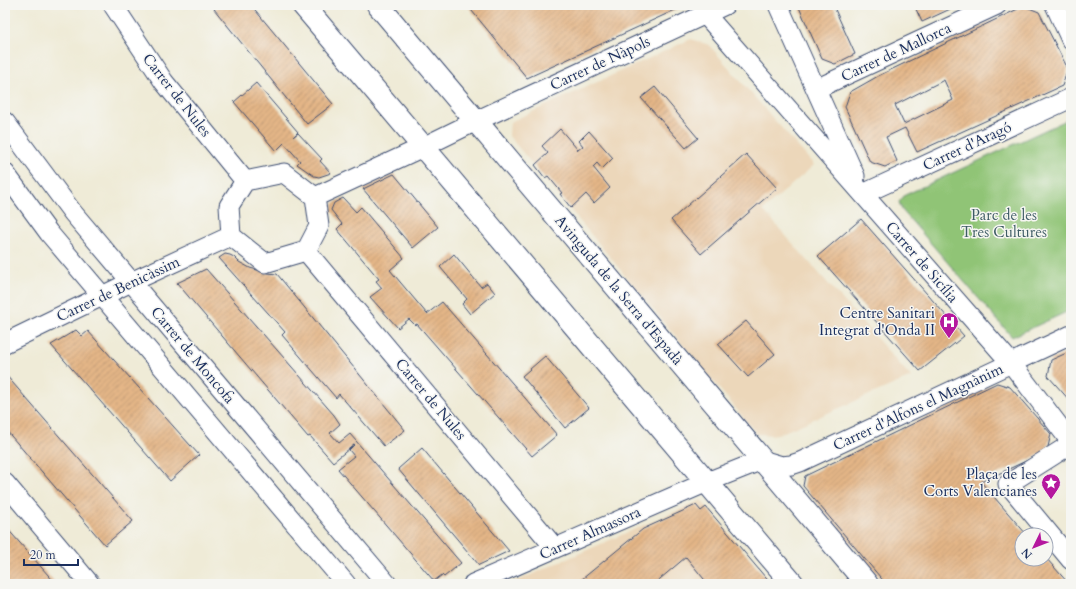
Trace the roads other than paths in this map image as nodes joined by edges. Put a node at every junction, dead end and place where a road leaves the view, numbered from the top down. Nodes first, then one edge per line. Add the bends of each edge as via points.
1 (113, 5) edge
2 (303, 5) edge
3 (378, 5) edge
4 (725, 5) edge
5 (778, 5) edge
6 (997, 5) edge
7 (1055, 5) edge
8 (705, 14) junction
9 (1071, 40) edge
10 (816, 89) junction
11 (1071, 98) edge
12 (476, 121) junction
13 (5, 122) edge
14 (423, 147) junction
15 (5, 173) edge
16 (246, 181) junction
17 (863, 194) junction
18 (315, 197) junction
19 (231, 236) junction
20 (306, 251) junction
21 (131, 282) junction
22 (102, 296) junction
23 (1071, 335) edge
24 (5, 343) edge
25 (1011, 363) junction
26 (1071, 443) edge
27 (762, 460) junction
28 (707, 482) junction
29 (5, 484) edge
30 (556, 548) junction
31 (1071, 560) edge
32 (90, 584) edge
33 (346, 584) edge
34 (387, 584) edge
35 (473, 584) edge
36 (793, 584) edge
37 (867, 584) edge

1 - 16 street, Carrer de Nules via 164,82
2 - 14 street
3 - 12 street, Avinguda de la Serra d'Espadà
4 - 8 street, Carrer de Nàpols
5 - 10 street, Carrer de Sicília
6 - 10 street, Carrer de Mallorca
7 - 9 street
8 - 12 street, Carrer de Nàpols
8 - 17 street, Carrer de Sicília
10 - 17 street, Carrer de Sicília
11 - 17 street, Carrer d'Aragó
12 - 14 street
12 - 27 street, Avinguda de la Serra d'Espadà
13 - 21 street, Carrer de Moncofa via 73,213
14 - 18 street
14 - 28 street
15 - 22 street, Carrer de Moncofa via 49,233
16 - 18 street via 284,173
16 - 19 street via 229,206
17 - 25 street, Carrer de Sicília
18 - 20 street via 319,226
19 - 20 street via 265,263
19 - 21 street, Carrer de Benicàssim
20 - 30 street, Carrer de Nules
21 - 22 street, Carrer de Benicàssim
21 - 34 street, Carrer de Moncofa
22 - 24 street, Carrer de Benicàssim
22 - 33 street, Carrer de Moncofa
23 - 25 street, Carrer d'Alfons el Magnànim
25 - 26 street, Carrer de Sicília
25 - 27 street, Carrer d'Alfons el Magnànim via 800,462 782,466
26 - 31 street via 1008,484
27 - 28 street
27 - 37 street, Avinguda de la Serra d'Espadà
28 - 30 street, Carrer Almassora
28 - 36 street
29 - 32 street
30 - 35 street, Carrer Almassora

